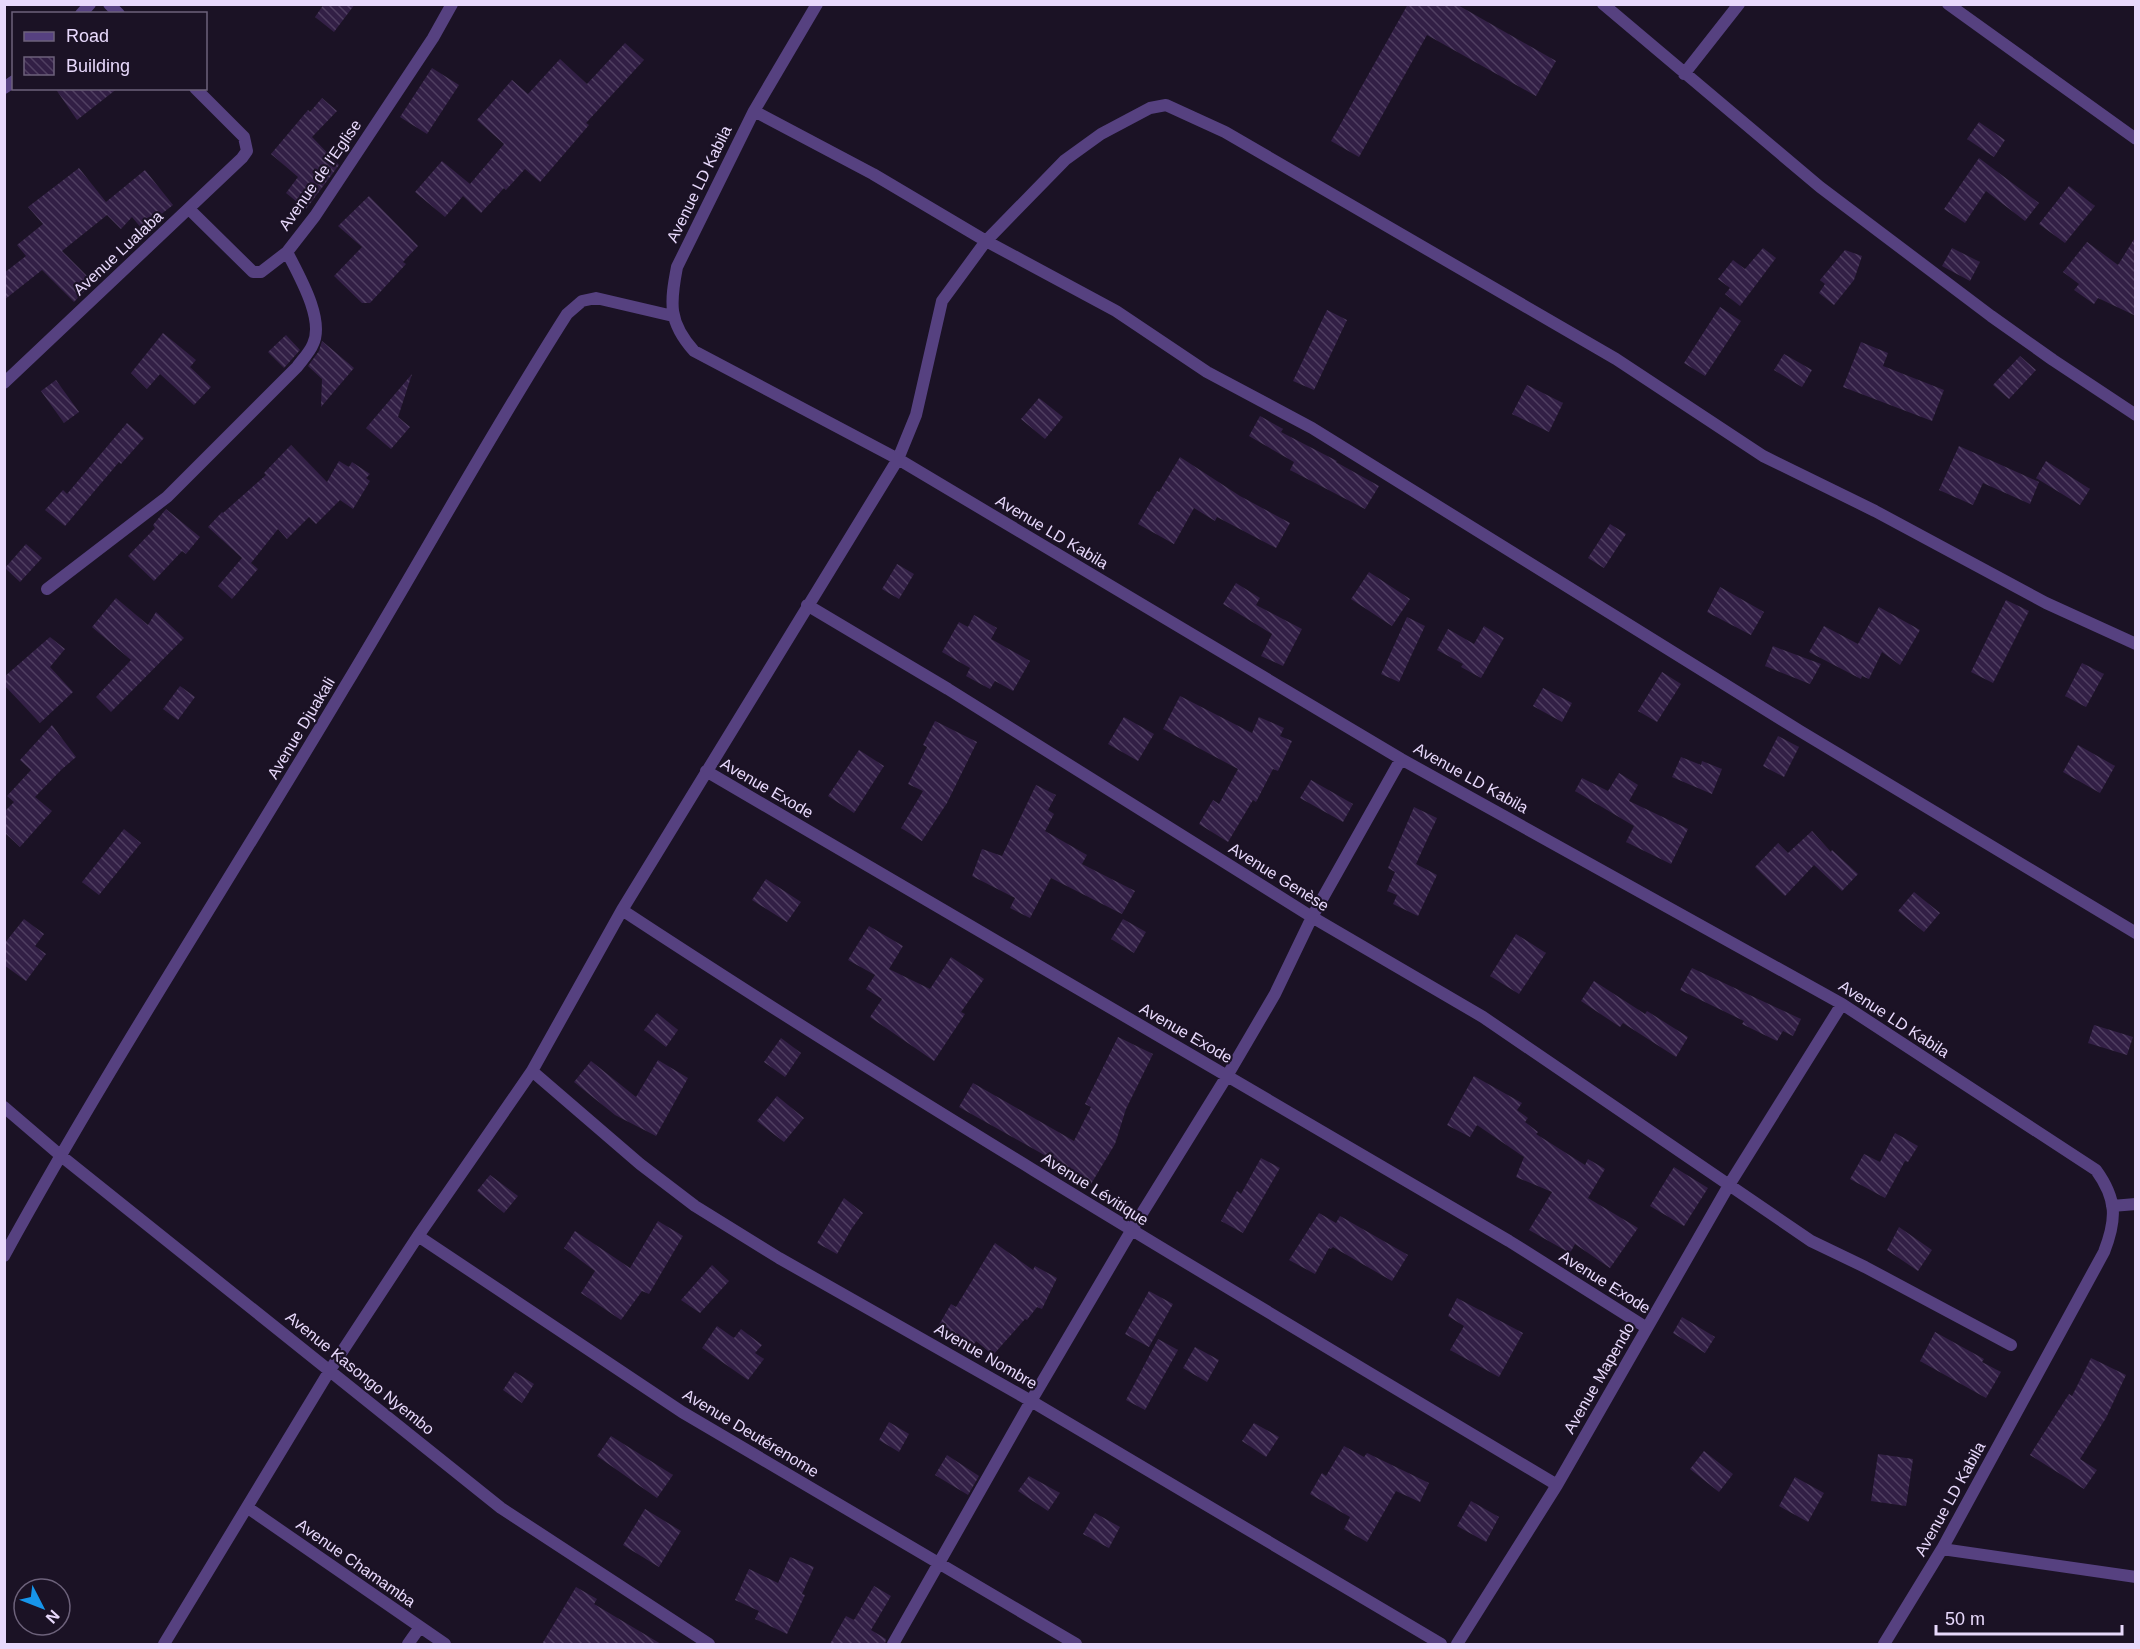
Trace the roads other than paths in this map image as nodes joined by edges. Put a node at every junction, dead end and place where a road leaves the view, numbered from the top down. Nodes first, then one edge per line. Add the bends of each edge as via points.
1 (452, 4) edge
2 (817, 4) edge
3 (1603, 4) edge
4 (1948, 4) edge
5 (1734, 6) edge
6 (1684, 74) junction
7 (197, 90) edge
8 (754, 111) junction
9 (2136, 139) edge
10 (189, 209) junction
11 (986, 241) junction
12 (287, 252) junction
13 (673, 316) junction
14 (4, 382) edge
15 (2136, 415) edge
16 (898, 459) junction
17 (47, 589) dead end
18 (807, 605) junction
19 (2136, 644) edge
20 (1401, 759) junction
21 (706, 771) junction
22 (622, 910) junction
23 (1312, 917) junction
24 (2136, 933) edge
25 (1842, 1004) junction
26 (532, 1071) junction
27 (1227, 1076) junction
28 (4, 1107) edge
29 (60, 1155) junction
30 (1729, 1185) junction
31 (2136, 1204) edge
32 (2112, 1206) junction
33 (1131, 1231) junction
34 (418, 1236) junction
35 (4, 1256) edge
36 (1647, 1328) junction
37 (2011, 1345) dead end
38 (330, 1370) junction
39 (1031, 1401) junction
40 (1557, 1485) junction
41 (248, 1508) junction
42 (1942, 1549) junction
43 (938, 1564) junction
44 (2136, 1577) edge
45 (420, 1627) junction
46 (164, 1644) edge
47 (408, 1644) edge
48 (446, 1644) edge
49 (710, 1644) edge
50 (893, 1644) edge
51 (1076, 1644) edge
52 (1441, 1644) edge
53 (1457, 1644) edge
54 (1884, 1644) edge

1 - 12 street, Avenue de l'Eglise via 315,216
2 - 8 street, Avenue LD Kabila
3 - 6 street
4 - 9 street
5 - 6 street
6 - 15 street via 1820,187 2000,322
7 - 10 street, Avenue Lualaba via 244,137 247,151
8 - 11 street via 873,174
8 - 13 street, Avenue LD Kabila via 677,267
10 - 12 street, Avenue de l'Eglise via 253,272 261,273
10 - 14 street, Avenue Lualaba
11 - 16 street via 942,301 916,415
11 - 19 street via 1065,160 1101,134 1150,108 1166,105 1225,132 1616,359 1763,456 1875,510 2046,603
11 - 24 street via 1116,311 1208,372 1312,428 1800,731
12 - 17 street via 305,288 316,325 314,343 303,359 167,497
13 - 16 street, Avenue LD Kabila via 680,336 693,351
13 - 29 street, Avenue Djuakali via 596,298 582,301 567,314
16 - 18 street
16 - 20 street, Avenue LD Kabila
18 - 21 street
18 - 23 street, Avenue Genèse
20 - 23 street
20 - 25 street, Avenue LD Kabila
21 - 22 street
21 - 27 street, Avenue Exode
22 - 26 street
22 - 33 street, Avenue Lévitique via 834,1048
23 - 27 street via 1275,994
23 - 30 street, Avenue Genèse via 1483,1017
25 - 30 street, Avenue Mapendo
25 - 32 street, Avenue LD Kabila via 2096,1170 2108,1187
26 - 34 street
26 - 39 street, Avenue Nombre via 695,1206
27 - 33 street
27 - 36 street, Avenue Exode via 1509,1241
28 - 29 street, Avenue Kasongo Nyembo
29 - 35 street, Avenue Djuakali
29 - 38 street, Avenue Kasongo Nyembo
30 - 36 street, Avenue Mapendo
30 - 37 street, Avenue Genèse via 1811,1240
31 - 32 street
32 - 42 street, Avenue LD Kabila via 2113,1230 2104,1252
33 - 39 street
33 - 40 street, Avenue Lévitique
34 - 38 street
34 - 43 street, Avenue Deutérenome via 682,1412
36 - 40 street, Avenue Mapendo
38 - 41 street
38 - 49 street, Avenue Kasongo Nyembo via 501,1508
39 - 43 street
39 - 52 street, Avenue Nombre
40 - 53 street, Avenue Mapendo
41 - 45 street, Avenue Chamamba
41 - 46 street
42 - 44 street
42 - 54 street, Avenue LD Kabila
43 - 50 street
43 - 51 street, Avenue Deutérenome
45 - 47 street
45 - 48 street, Avenue Chamamba

